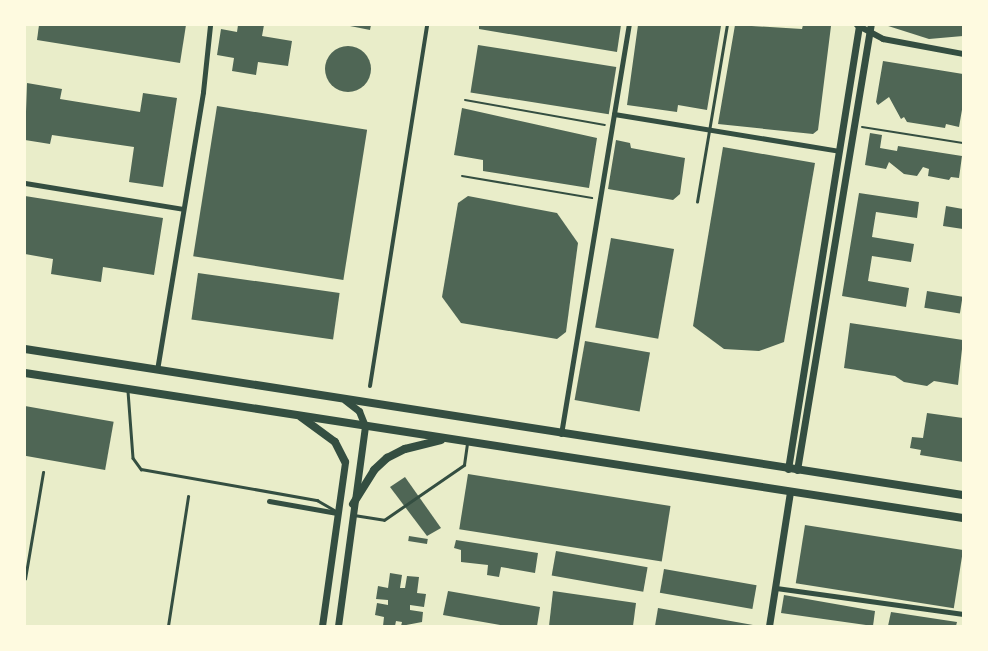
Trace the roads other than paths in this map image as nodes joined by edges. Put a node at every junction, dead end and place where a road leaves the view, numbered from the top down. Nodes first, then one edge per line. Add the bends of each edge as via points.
1 (210, 25) edge
2 (428, 25) edge
3 (628, 25) edge
4 (727, 25) edge
5 (871, 25) edge
6 (858, 26) edge
7 (870, 34) junction
8 (963, 54) edge
9 (614, 114) junction
10 (709, 129) junction
11 (839, 151) junction
12 (25, 183) edge
13 (697, 202) dead end
14 (183, 209) junction
15 (25, 349) edge
16 (158, 370) junction
17 (25, 373) edge
18 (370, 386) dead end
19 (128, 389) junction
20 (342, 398) junction
21 (297, 415) junction
22 (365, 426) junction
23 (561, 434) junction
24 (448, 439) junction
25 (468, 442) junction
26 (345, 462) joint
27 (788, 469) junction
28 (797, 470) junction
29 (43, 472) dead end
30 (790, 492) junction
31 (963, 495) edge
32 (188, 497) dead end
33 (269, 501) dead end
34 (353, 504) junction
35 (337, 512) junction
36 (351, 515) junction
37 (963, 518) edge
38 (25, 579) edge
39 (776, 588) junction
40 (963, 614) edge
41 (168, 626) edge
42 (322, 626) edge
43 (338, 626) edge
44 (770, 626) edge

1 - 14 street via 203,92
2 - 18 street
3 - 9 street
4 - 10 lane
5 - 7 main road
6 - 7 street
6 - 11 main road
7 - 8 street
7 - 28 main road
9 - 10 street
9 - 23 street
10 - 11 street
10 - 13 lane
11 - 27 main road
12 - 14 street
14 - 16 street
15 - 16 main road
16 - 20 main road
17 - 19 main road
19 - 21 main road
19 - 35 lane via 133,458 141,469 317,500
20 - 22 main road via 359,411
20 - 23 main road
21 - 22 main road
21 - 26 main road via 334,442
22 - 24 main road
22 - 34 main road
23 - 27 main road
24 - 25 main road
24 - 34 main road via 411,447 387,458 374,470
25 - 30 main road
25 - 36 lane via 464,465 384,520
26 - 35 main road
27 - 28 main road
28 - 31 main road
29 - 38 lane
30 - 37 main road
30 - 39 main road
32 - 41 lane
33 - 35 street
34 - 36 main road
35 - 42 main road
36 - 43 main road
39 - 40 street
39 - 44 main road

